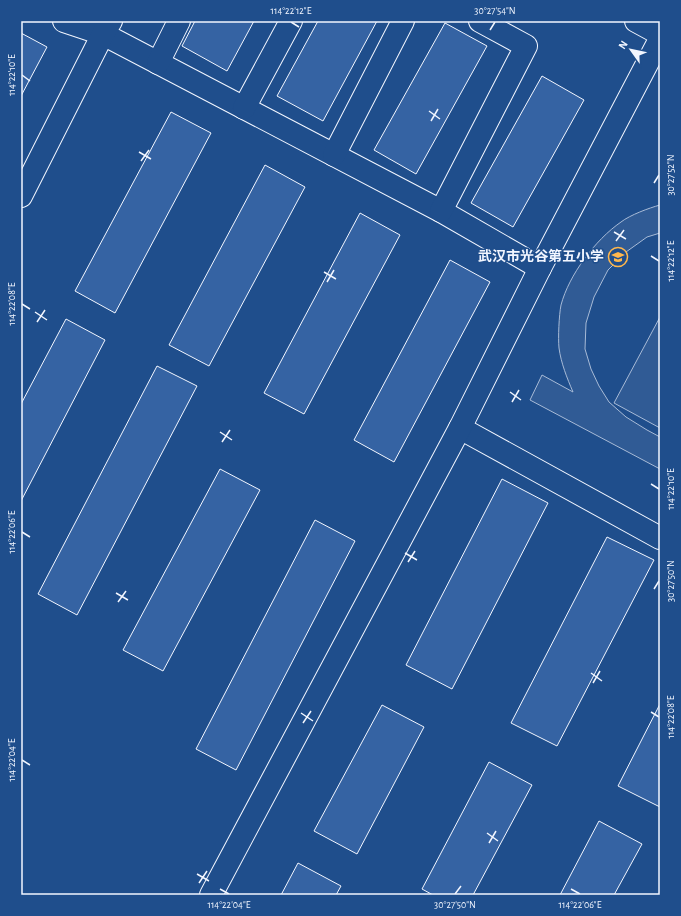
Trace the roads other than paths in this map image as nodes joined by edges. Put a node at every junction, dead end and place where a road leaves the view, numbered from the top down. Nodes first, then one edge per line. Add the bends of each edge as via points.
1 (64, 21) edge
2 (179, 21) edge
3 (290, 21) edge
4 (403, 21) edge
5 (480, 21) edge
6 (636, 21) edge
7 (107, 27) edge
8 (660, 34) edge
9 (660, 39) edge
10 (158, 63) junction
11 (244, 108) junction
12 (334, 155) junction
13 (21, 196) edge
14 (441, 211) junction
15 (540, 268) junction
16 (460, 428) junction
17 (660, 538) edge
18 (211, 895) edge

1 - 7 street
2 - 10 street
3 - 11 street
4 - 12 street
5 - 14 street via 526,46
6 - 8 street
7 - 10 street
7 - 13 street
9 - 15 street
10 - 11 street
11 - 12 street
12 - 14 street
14 - 15 street
15 - 16 street
16 - 17 street
16 - 18 street

